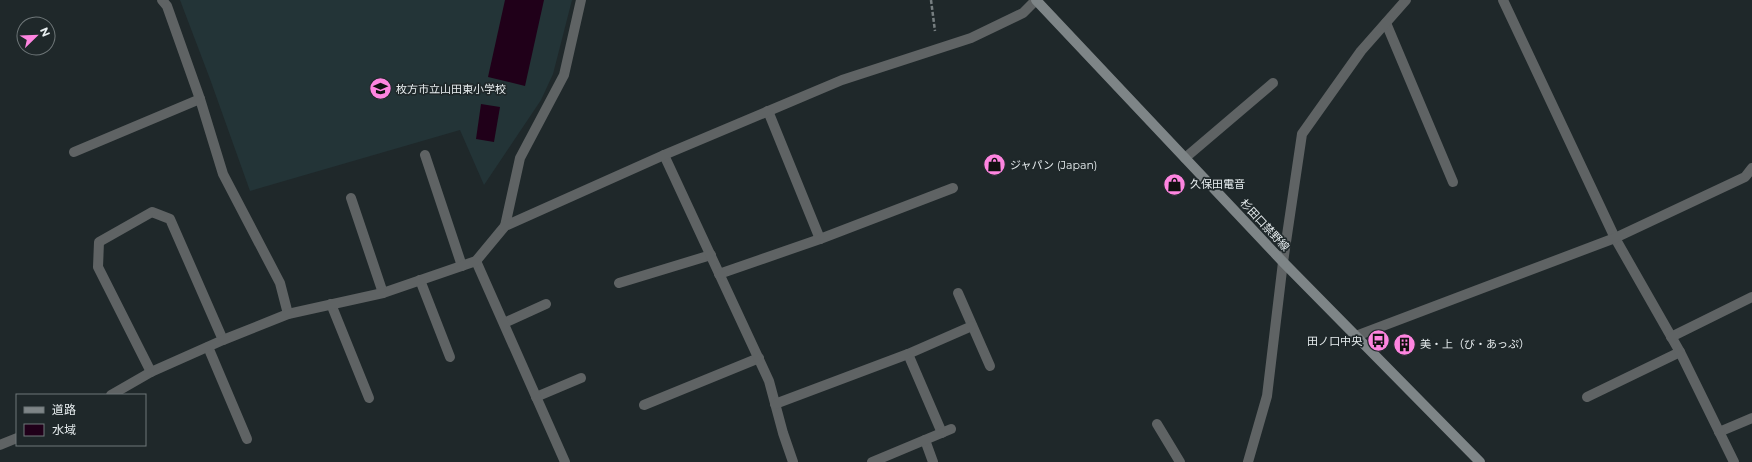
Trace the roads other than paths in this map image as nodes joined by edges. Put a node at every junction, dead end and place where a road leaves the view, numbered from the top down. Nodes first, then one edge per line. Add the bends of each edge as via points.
1 (162, 0) edge
2 (581, 0) edge
3 (1036, 0) edge
4 (1406, 0) edge
5 (1503, 0) edge
6 (1386, 22) junction
7 (1273, 84) dead end
8 (200, 99) junction
9 (768, 111) junction
10 (74, 152) dead end
11 (425, 155) dead end
12 (664, 155) junction
13 (1185, 158) junction
14 (1752, 168) edge
15 (1452, 182) dead end
16 (953, 188) dead end
17 (351, 198) dead end
18 (505, 226) junction
19 (1616, 238) junction
20 (820, 239) junction
21 (711, 255) junction
22 (476, 260) junction
23 (1283, 262) junction
24 (462, 266) junction
25 (719, 274) junction
26 (420, 280) junction
27 (619, 283) dead end
28 (383, 293) junction
29 (958, 293) dead end
30 (1752, 297) edge
31 (331, 304) junction
32 (546, 304) dead end
33 (288, 314) junction
34 (504, 324) junction
35 (972, 326) junction
36 (1356, 336) junction
37 (1671, 337) junction
38 (223, 340) junction
39 (208, 347) junction
40 (1680, 352) junction
41 (908, 354) junction
42 (450, 357) dead end
43 (758, 358) junction
44 (990, 366) dead end
45 (151, 372) junction
46 (580, 378) dead end
47 (113, 394) edge
48 (1587, 397) dead end
49 (369, 398) dead end
50 (536, 398) junction
51 (775, 404) junction
52 (644, 405) dead end
53 (1752, 418) edge
54 (1157, 424) dead end
55 (1719, 432) junction
56 (16, 438) edge
57 (247, 440) dead end
58 (925, 440) junction
59 (0, 445) edge
60 (565, 462) edge
61 (793, 462) edge
62 (872, 462) edge
63 (933, 462) edge
64 (1180, 462) edge
65 (1248, 462) edge
66 (1480, 462) edge
67 (1734, 462) edge

1 - 8 street via 167,6
2 - 18 street via 564,75 520,158
3 - 9 street via 1023,13 971,38 842,80
3 - 13 main road, 杉田口禁野線
4 - 6 street
5 - 19 street
6 - 15 street
6 - 23 street via 1361,51 1302,134
7 - 13 street
8 - 10 street
8 - 33 street via 223,174 280,283
9 - 12 street
9 - 20 street
11 - 24 street
12 - 18 street
12 - 21 street
13 - 23 main road, 杉田口禁野線
14 - 19 street via 1745,176
16 - 20 street
17 - 28 street
18 - 22 street
19 - 36 street
19 - 37 street
20 - 25 street
21 - 25 street
21 - 27 street
22 - 24 street
22 - 34 street
23 - 36 main road, 杉田口禁野線
23 - 65 street via 1267,396
24 - 26 street
25 - 43 street
26 - 28 street
26 - 42 street
28 - 31 street
29 - 35 street
30 - 37 street
31 - 33 street
31 - 49 street
32 - 34 street
33 - 38 street
34 - 50 street
35 - 41 street
35 - 44 street
36 - 66 main road, 杉田口禁野線
37 - 40 street
38 - 39 street
38 - 45 street via 170,220 152,212 99,242 98,267
39 - 45 street
39 - 57 street
40 - 48 street
40 - 55 street
41 - 51 street
41 - 58 street via 946,431
43 - 51 street via 769,381
43 - 52 street
45 - 47 street
46 - 50 street
50 - 60 street
51 - 61 street
53 - 55 street
54 - 64 street
55 - 67 street
56 - 59 street
58 - 62 street
58 - 63 street

